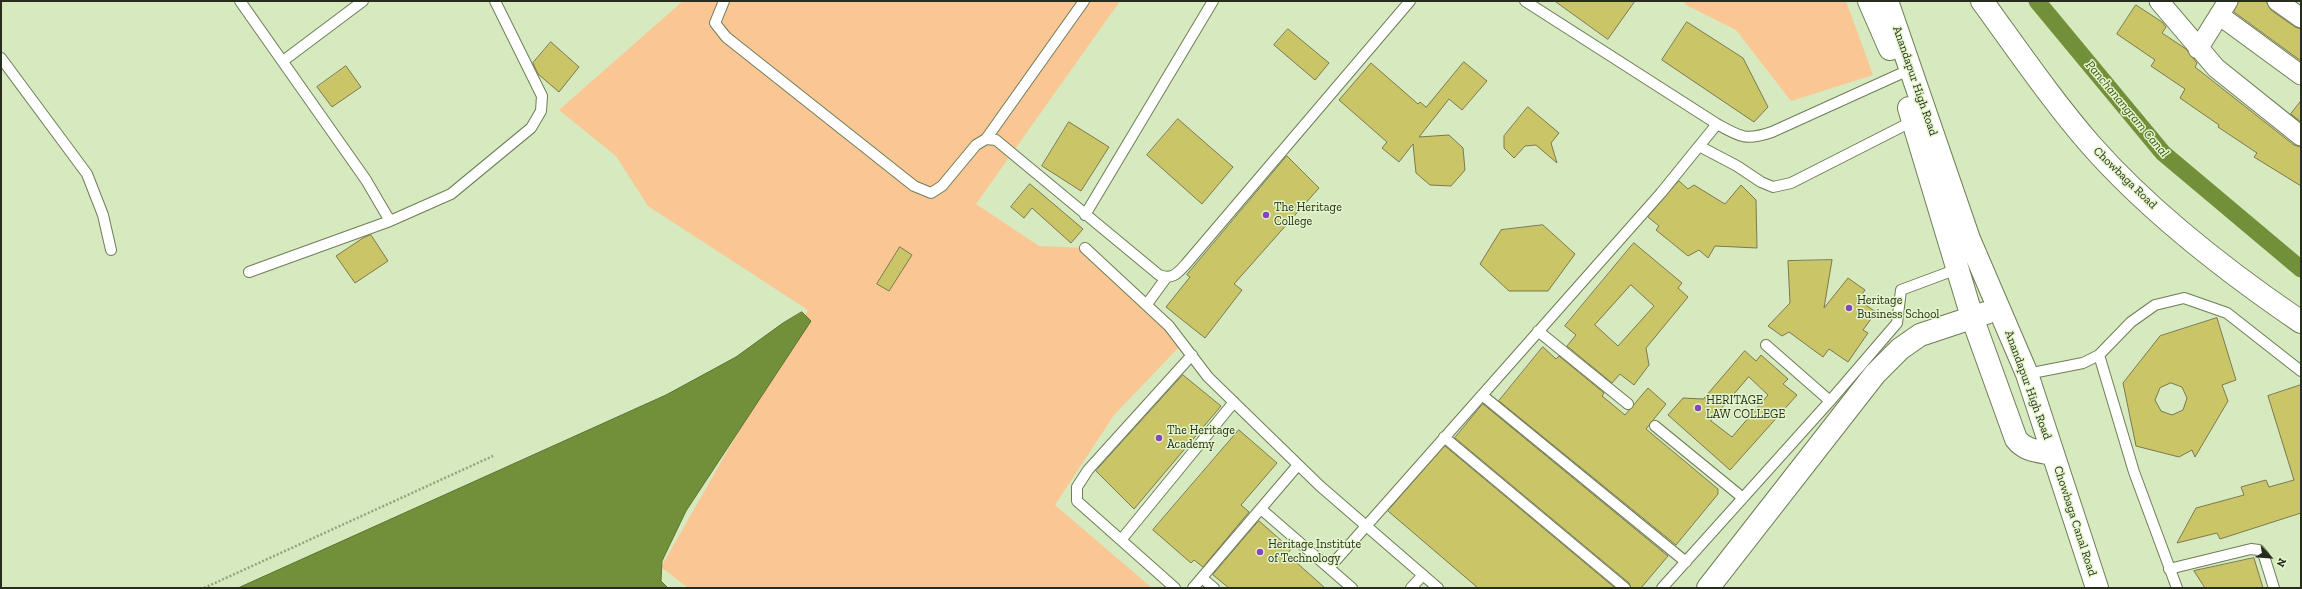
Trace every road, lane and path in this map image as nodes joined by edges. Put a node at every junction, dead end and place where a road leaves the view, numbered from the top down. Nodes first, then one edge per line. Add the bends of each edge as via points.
1 (240, 1) edge
2 (363, 1) edge
3 (495, 1) edge
4 (724, 1) edge
5 (1084, 1) edge
6 (1213, 1) edge
7 (1410, 1) edge
8 (1525, 1) edge
9 (1870, 1) edge
10 (1887, 1) edge
11 (1982, 1) edge
12 (2158, 1) edge
13 (2277, 1) edge
14 (2224, 8) edge
15 (2301, 18) edge
16 (2198, 49) junction
17 (1, 58) edge
18 (282, 61) junction
19 (1905, 71) junction
20 (2301, 75) edge
21 (1920, 119) junction
22 (1717, 124) junction
23 (2301, 136) edge
24 (986, 139) junction
25 (1699, 146) junction
26 (1085, 215) junction
27 (390, 221) junction
28 (1085, 248) dead end
29 (111, 250) dead end
30 (1979, 262) junction
31 (1957, 269) junction
32 (250, 272) dead end
33 (1166, 278) junction
34 (1147, 304) junction
35 (1999, 308) junction
36 (1972, 317) junction
37 (2301, 322) edge
38 (1538, 331) junction
39 (1766, 345) dead end
40 (1192, 355) junction
41 (2099, 355) junction
42 (2301, 371) edge
43 (2032, 373) junction
44 (1482, 395) junction
45 (1830, 401) junction
46 (1234, 402) junction
47 (1628, 404) dead end
48 (1655, 426) dead end
49 (1444, 437) junction
50 (2053, 454) junction
51 (493, 456) dead end
52 (1298, 465) junction
53 (1743, 498) junction
54 (1261, 508) junction
55 (1365, 526) junction
56 (1121, 540) junction
57 (1686, 562) junction
58 (1329, 568) junction
59 (2169, 569) junction
60 (1423, 575) junction
61 (1202, 578) junction
62 (204, 588) edge
63 (1174, 588) edge
64 (1193, 588) edge
65 (1214, 588) edge
66 (1352, 588) edge
67 (1411, 588) edge
68 (1438, 588) edge
69 (1625, 588) edge
70 (1662, 588) edge
71 (1708, 588) edge
72 (2097, 588) edge
73 (2176, 588) edge
74 (2274, 588) edge

1 - 18 lane
2 - 18 lane
3 - 27 lane via 542,96 541,111 531,128 451,194
4 - 24 lane via 715,23 726,38 914,186 931,193 942,186 976,145
5 - 24 lane
6 - 26 lane
7 - 33 lane via 1186,264 1174,277
8 - 22 lane
9 - 19 main road, Anandapur High Road
10 - 19 main road, Anandapur High Road
11 - 37 main road, Chowbaga Road via 2085,138 2128,183 2190,238
12 - 16 street
13 - 15 street
14 - 16 street
14 - 20 street
16 - 23 street via 2216,68
17 - 29 lane via 87,174 103,215
18 - 27 lane via 366,180
19 - 21 main road, Anandapur High Road
19 - 22 lane via 1758,137 1744,138
21 - 25 lane via 1791,183 1773,187
21 - 30 main road, Anandapur High Road
21 - 31 main road, Anandapur High Road
22 - 25 lane
24 - 26 lane via 996,140
25 - 38 lane via 1661,193
26 - 33 lane
27 - 32 lane
28 - 34 lane
30 - 31 lane
30 - 35 main road, Anandapur High Road
31 - 36 main road, Anandapur High Road
31 - 45 lane via 1901,290 1897,323
33 - 34 lane
34 - 40 lane
35 - 36 main road
35 - 43 main road, Anandapur High Road
36 - 50 main road, Anandapur High Road via 2016,439 2021,446 2029,450
36 - 71 main road via 1920,335 1875,374
38 - 44 lane
38 - 47 lane
39 - 45 lane
40 - 46 lane via 1208,376
40 - 56 lane via 1088,470 1077,487 1077,501
41 - 42 lane via 2131,322 2156,305 2184,298 2227,312
41 - 43 lane via 2083,363
41 - 59 lane via 2134,472
43 - 50 main road, Anandapur High Road
44 - 49 lane
44 - 57 lane
45 - 53 lane
46 - 52 lane
46 - 56 lane
48 - 53 lane
49 - 55 lane
49 - 69 lane
50 - 72 main road, Chowbaga Canal Road
51 - 62 path
52 - 54 lane
52 - 55 lane
53 - 57 lane
54 - 58 lane
54 - 61 lane
55 - 58 lane
55 - 60 lane
56 - 63 lane
57 - 70 lane
58 - 66 lane
59 - 73 lane
59 - 74 lane via 2251,549 2259,550 2264,556
60 - 67 lane
60 - 68 lane
61 - 64 lane
61 - 65 lane

